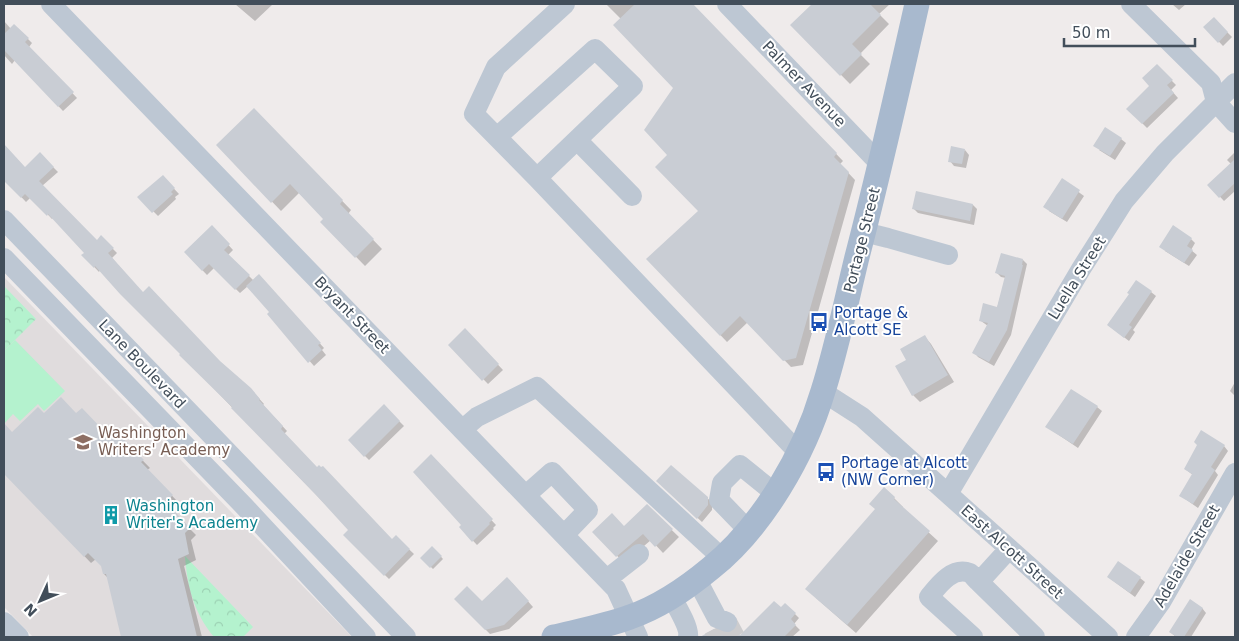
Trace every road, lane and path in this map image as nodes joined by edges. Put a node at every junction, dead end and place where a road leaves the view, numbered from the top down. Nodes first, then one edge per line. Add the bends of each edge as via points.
1 (51, 4) edge
2 (565, 4) edge
3 (727, 4) edge
4 (917, 4) edge
5 (1131, 4) edge
6 (1235, 83) edge
7 (1216, 102) junction
8 (1235, 122) edge
9 (497, 137) junction
10 (577, 140) junction
11 (881, 165) junction
12 (537, 178) junction
13 (632, 196) dead end
14 (4, 220) edge
15 (864, 232) junction
16 (948, 255) dead end
17 (4, 258) edge
18 (157, 379) junction
19 (823, 392) junction
20 (138, 397) junction
21 (463, 429) junction
22 (798, 452) junction
23 (1235, 473) edge
24 (776, 494) junction
25 (948, 494) junction
26 (526, 495) junction
27 (748, 530) junction
28 (564, 535) junction
29 (1009, 549) junction
30 (639, 554) dead end
31 (722, 558) junction
32 (696, 578) junction
33 (607, 579) junction
34 (979, 582) junction
35 (671, 596) junction
36 (4, 622) edge
37 (633, 627) edge
38 (705, 629) edge
39 (18, 637) edge
40 (366, 637) edge
41 (406, 637) edge
42 (554, 637) edge
43 (973, 637) edge
44 (1035, 637) edge
45 (1108, 637) edge
46 (1136, 637) edge

1 - 21 street, Bryant Street
2 - 9 street via 496,67 474,114
3 - 11 street, Palmer Avenue
4 - 11 main road, Portage Street
5 - 7 street via 1211,83
6 - 7 street, Luella Street
7 - 8 street
7 - 25 street, Luella Street via 1165,153 1124,201
9 - 10 street via 595,49 633,86
9 - 12 street
10 - 12 street
10 - 13 street
11 - 15 main road, Portage Street
12 - 22 street
14 - 18 street, Lane Boulevard
15 - 16 street
15 - 19 main road, Portage Street
17 - 20 street, Lane Boulevard
18 - 20 street
18 - 41 street, Lane Boulevard
19 - 22 main road, Portage Street
19 - 25 street, East Alcott Street via 862,417
20 - 40 street, Lane Boulevard
21 - 26 street, Bryant Street
21 - 31 street via 477,417 536,387
22 - 24 main road, Portage Street
23 - 46 street, Adelaide Street
24 - 27 main road, Portage Street
24 - 27 street via 740,465 722,483 719,500
25 - 29 street, East Alcott Street
26 - 28 street, Bryant Street
26 - 28 street via 552,472 588,510
27 - 31 main road, Portage Street
28 - 33 street, Bryant Street
29 - 34 street
29 - 45 street, East Alcott Street
30 - 33 street
31 - 32 main road, Portage Street
32 - 35 main road, Portage Street
32 - 38 street
33 - 37 street, Bryant Street via 616,589
34 - 43 street via 970,574 961,572 949,576 929,597
34 - 44 street
35 - 37 main road, Portage Street via 651,608
35 - 38 street
36 - 39 street
37 - 42 main road, Portage Street

